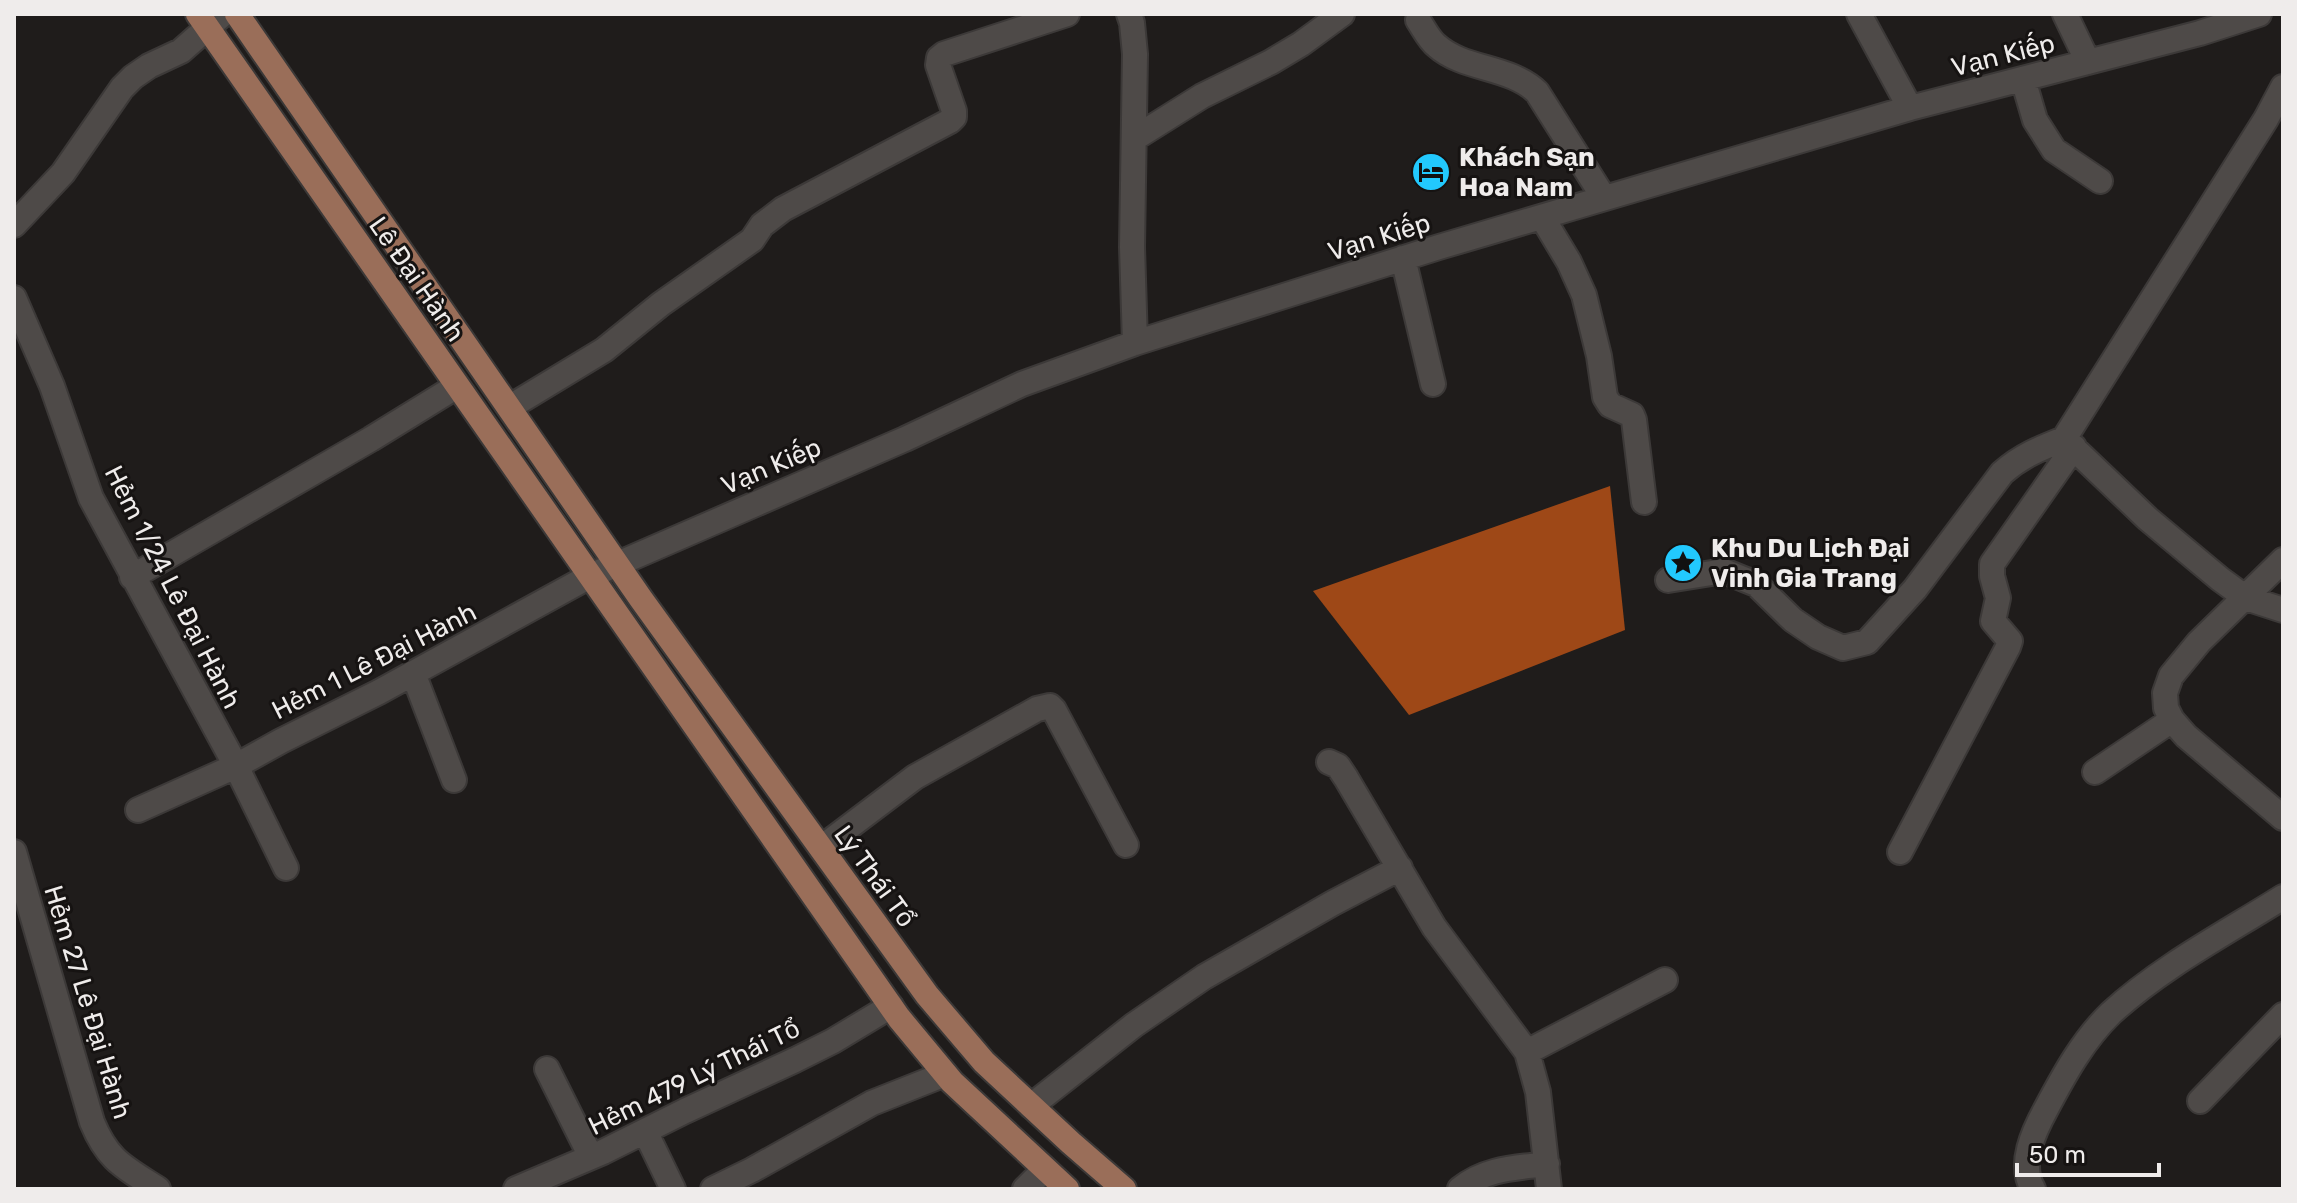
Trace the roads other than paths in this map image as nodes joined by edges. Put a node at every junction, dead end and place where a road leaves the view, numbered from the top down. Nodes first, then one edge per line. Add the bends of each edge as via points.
1 (237, 14) edge
2 (1067, 14) edge
3 (1342, 14) edge
4 (1859, 14) edge
5 (2065, 14) edge
6 (2259, 14) edge
7 (1130, 15) edge
8 (209, 18) edge
9 (1418, 20) dead end
10 (2088, 62) junction
11 (2023, 79) junction
12 (2283, 87) edge
13 (1910, 108) junction
14 (2274, 125) edge
15 (1135, 138) junction
16 (2100, 181) dead end
17 (1604, 198) junction
18 (1542, 217) junction
19 (14, 225) edge
20 (1403, 258) junction
21 (14, 298) edge
22 (1135, 343) junction
23 (1433, 384) dead end
24 (457, 386) junction
25 (510, 407) junction
26 (2069, 443) junction
27 (1644, 502) dead end
28 (2283, 560) edge
29 (617, 563) junction
30 (590, 576) junction
31 (132, 577) junction
32 (1668, 580) dead end
33 (2246, 598) junction
34 (2283, 610) edge
35 (413, 673) junction
36 (2172, 720) junction
37 (1329, 762) dead end
38 (236, 766) junction
39 (2095, 772) dead end
40 (454, 780) dead end
41 (138, 810) dead end
42 (2283, 818) edge
43 (1126, 845) dead end
44 (821, 848) junction
45 (14, 852) edge
46 (1900, 852) dead end
47 (286, 868) dead end
48 (1400, 868) junction
49 (2283, 897) edge
50 (22, 912) edge
51 (1665, 980) dead end
52 (891, 1006) junction
53 (2283, 1015) edge
54 (1527, 1052) junction
55 (547, 1069) dead end
56 (945, 1074) junction
57 (2200, 1101) dead end
58 (1031, 1106) junction
59 (645, 1131) junction
60 (591, 1157) junction
61 (1547, 1164) junction
62 (1044, 1170) junction
63 (158, 1189) edge
64 (516, 1189) edge
65 (673, 1189) edge
66 (713, 1189) edge
67 (1025, 1189) edge
68 (1067, 1189) edge
69 (1124, 1189) edge
70 (1460, 1189) edge
71 (1549, 1189) edge
72 (2033, 1189) edge

1 - 25 main road, Lê Đại Hành
2 - 25 street via 944,54 938,65 954,111 950,121 783,209 752,240 604,350
3 - 15 street via 1271,62
4 - 13 street
5 - 10 street
6 - 10 street, Vạn Kiếp
7 - 15 street
8 - 19 street via 181,51 149,66 122,88 63,173
8 - 24 main road, Lê Đại Hành
9 - 17 street via 1450,55 1521,79 1537,92
10 - 11 street, Vạn Kiếp
11 - 13 street, Vạn Kiếp
11 - 16 street via 2035,120 2054,150
12 - 14 street
13 - 17 street, Vạn Kiếp
14 - 26 street
15 - 22 street
17 - 18 street, Vạn Kiếp
18 - 20 street, Vạn Kiếp
18 - 27 street via 1588,306 1605,397 1634,420
20 - 22 street, Vạn Kiếp
20 - 23 street
21 - 31 street, Hẻm 1/24 Lê Đại Hành via 91,498
22 - 29 street, Vạn Kiếp via 1022,384
24 - 30 main road, Lê Đại Hành
24 - 31 street
25 - 29 main road, Lê Đại Hành
26 - 32 street via 2032,451 2002,473 1915,589 1867,642 1843,648 1818,637 1756,584 1724,571
26 - 33 street via 2148,519
26 - 46 street via 1992,564 1998,591 1993,621 2010,641
28 - 33 street
29 - 30 street, Vạn Kiếp
29 - 44 main road, Lý Thái Tổ
30 - 35 street, Hẻm 1 Lê Đại Hành
30 - 52 main road
31 - 38 street, Hẻm 1/24 Lê Đại Hành
33 - 34 street
33 - 36 street via 2171,676 2165,693
35 - 38 street, Hẻm 1 Lê Đại Hành
35 - 40 street
36 - 39 street
36 - 42 street
37 - 48 street via 1338,766
38 - 41 street, Hẻm 1 Lê Đại Hành
38 - 47 street, Hẻm 1/24 Lê Đại Hành
43 - 44 street via 1050,706 932,766
44 - 58 main road, Lý Thái Tổ via 927,995 984,1062
45 - 50 street, Hẻm 27 Lê Đại Hành
48 - 54 street via 1434,927
48 - 58 street via 1195,983
49 - 72 street via 2150,982 2109,1015 2070,1064 2036,1126 2027,1157
50 - 63 street, Hẻm 27 Lê Đại Hành via 100,1142 118,1164
51 - 54 street
52 - 56 main road
52 - 59 street, Hẻm 479 Lý Thái Tổ via 833,1041
53 - 57 street
54 - 61 street
55 - 60 street
56 - 62 main road
56 - 66 street via 872,1103
58 - 69 main road, Lý Thái Tổ
59 - 60 street, Hẻm 479 Lý Thái Tổ
59 - 65 street
60 - 64 street, Hẻm 479 Lý Thái Tổ
61 - 70 street via 1484,1173
61 - 71 street
62 - 67 street
62 - 68 main road

